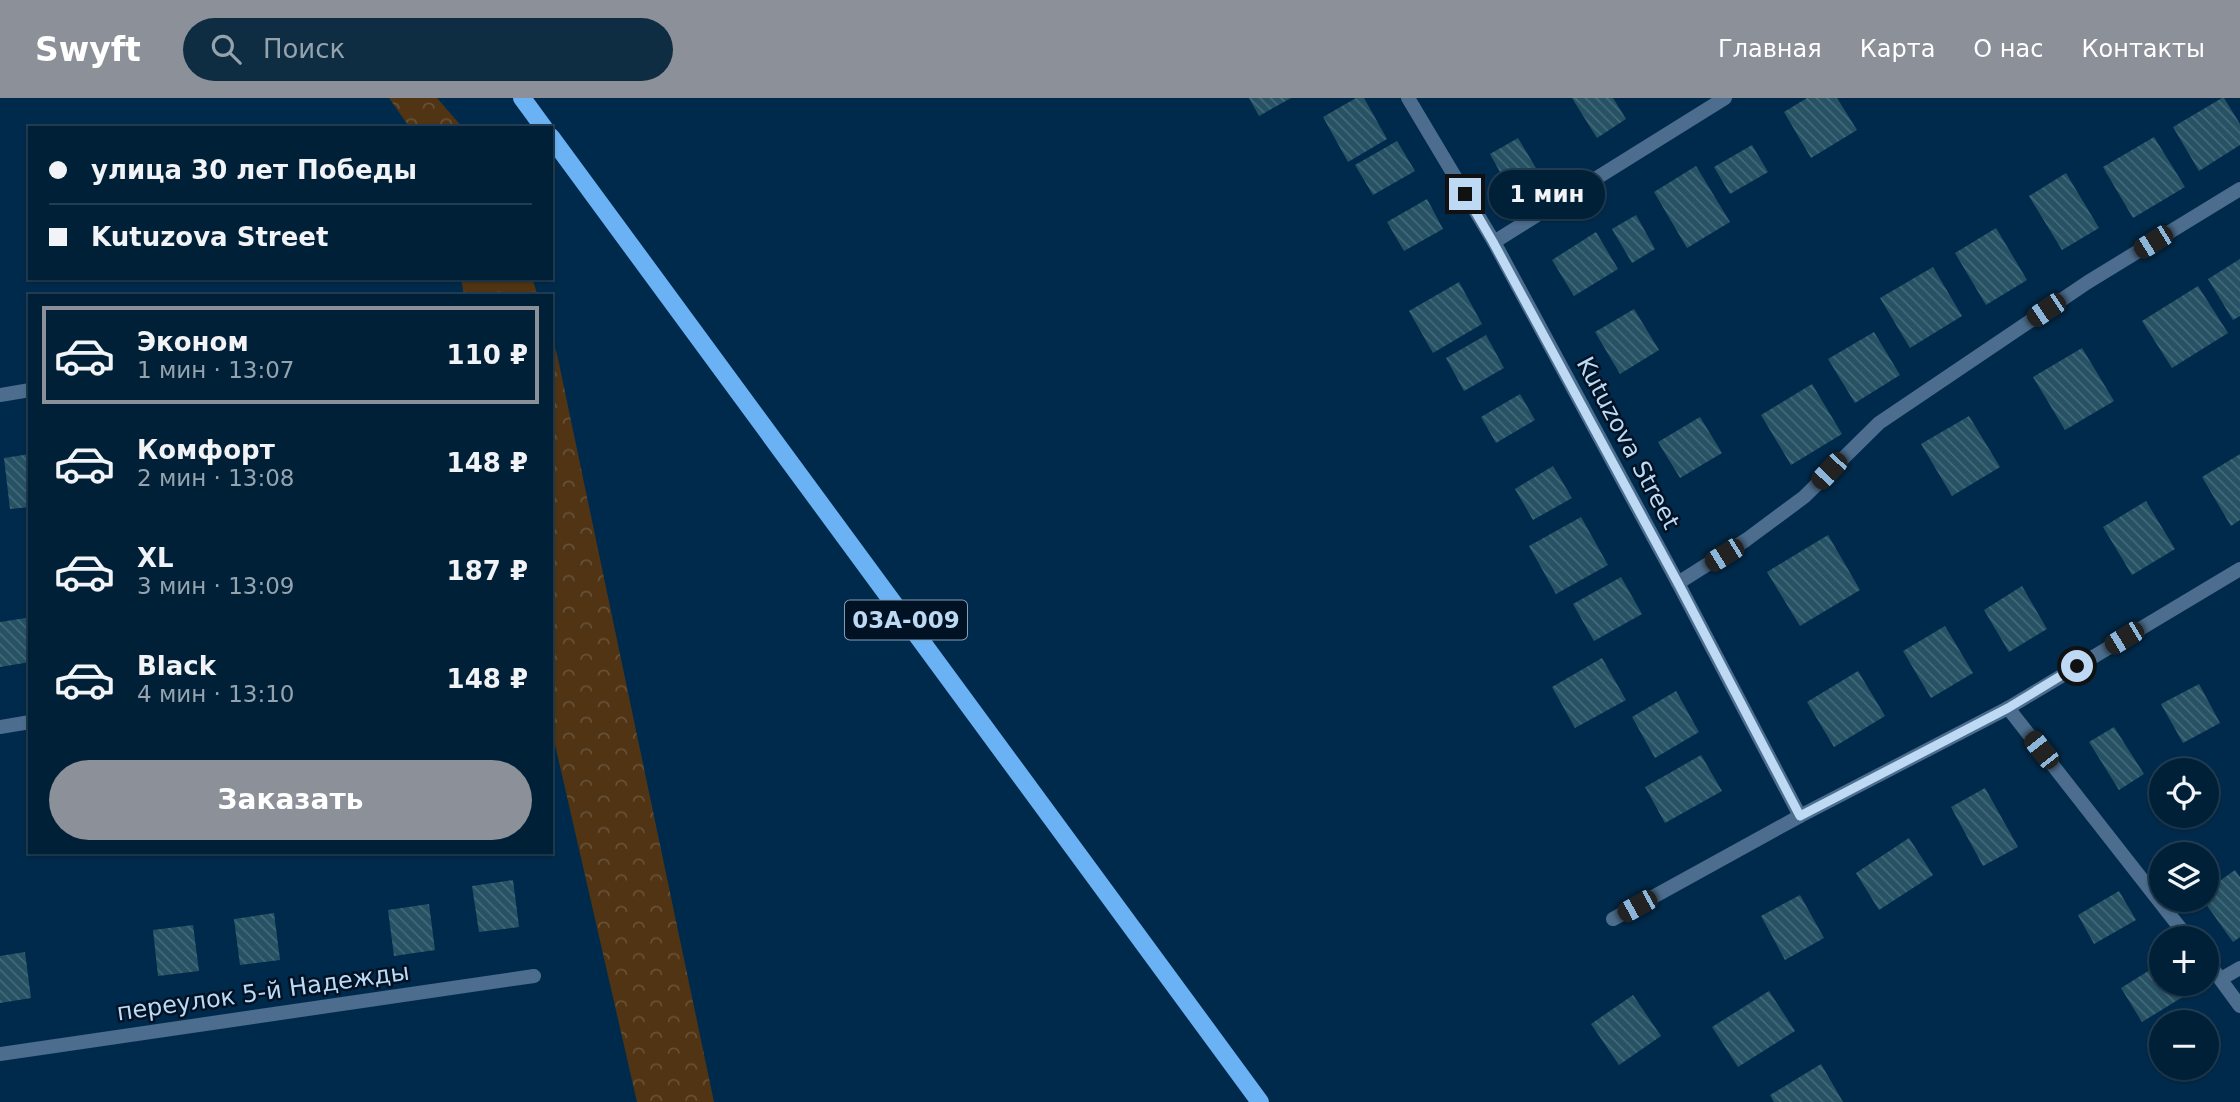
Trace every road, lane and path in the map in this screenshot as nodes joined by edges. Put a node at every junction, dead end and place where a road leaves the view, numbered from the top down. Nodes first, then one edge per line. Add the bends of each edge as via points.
1 (522, 98) edge
2 (1408, 98) edge
3 (1725, 98) edge
4 (543, 126) edge
5 (553, 140) edge
6 (2240, 189) edge
7 (1493, 242) junction
8 (28, 390) edge
9 (0, 395) edge
10 (2240, 569) edge
11 (1678, 583) junction
12 (2008, 708) junction
13 (28, 722) edge
14 (0, 727) edge
15 (1800, 816) junction
16 (1613, 919) dead end
17 (2180, 926) edge
18 (2240, 968) edge
19 (534, 976) dead end
20 (2219, 976) edge
21 (2221, 979) junction
22 (2240, 1006) edge
23 (0, 1054) edge
24 (1260, 1102) edge

1 - 4 main road
2 - 7 street, Kutuzova Street
3 - 7 street
5 - 24 main road, 03А-009
6 - 11 street via 2088,282 1879,423 1804,498
7 - 11 street, Kutuzova Street
8 - 9 street
10 - 12 street
11 - 15 street, Kutuzova Street
12 - 15 street
12 - 17 street
13 - 14 street
15 - 16 street
18 - 21 street
19 - 23 street, переулок 5-й Надежды
20 - 21 street
21 - 22 street

